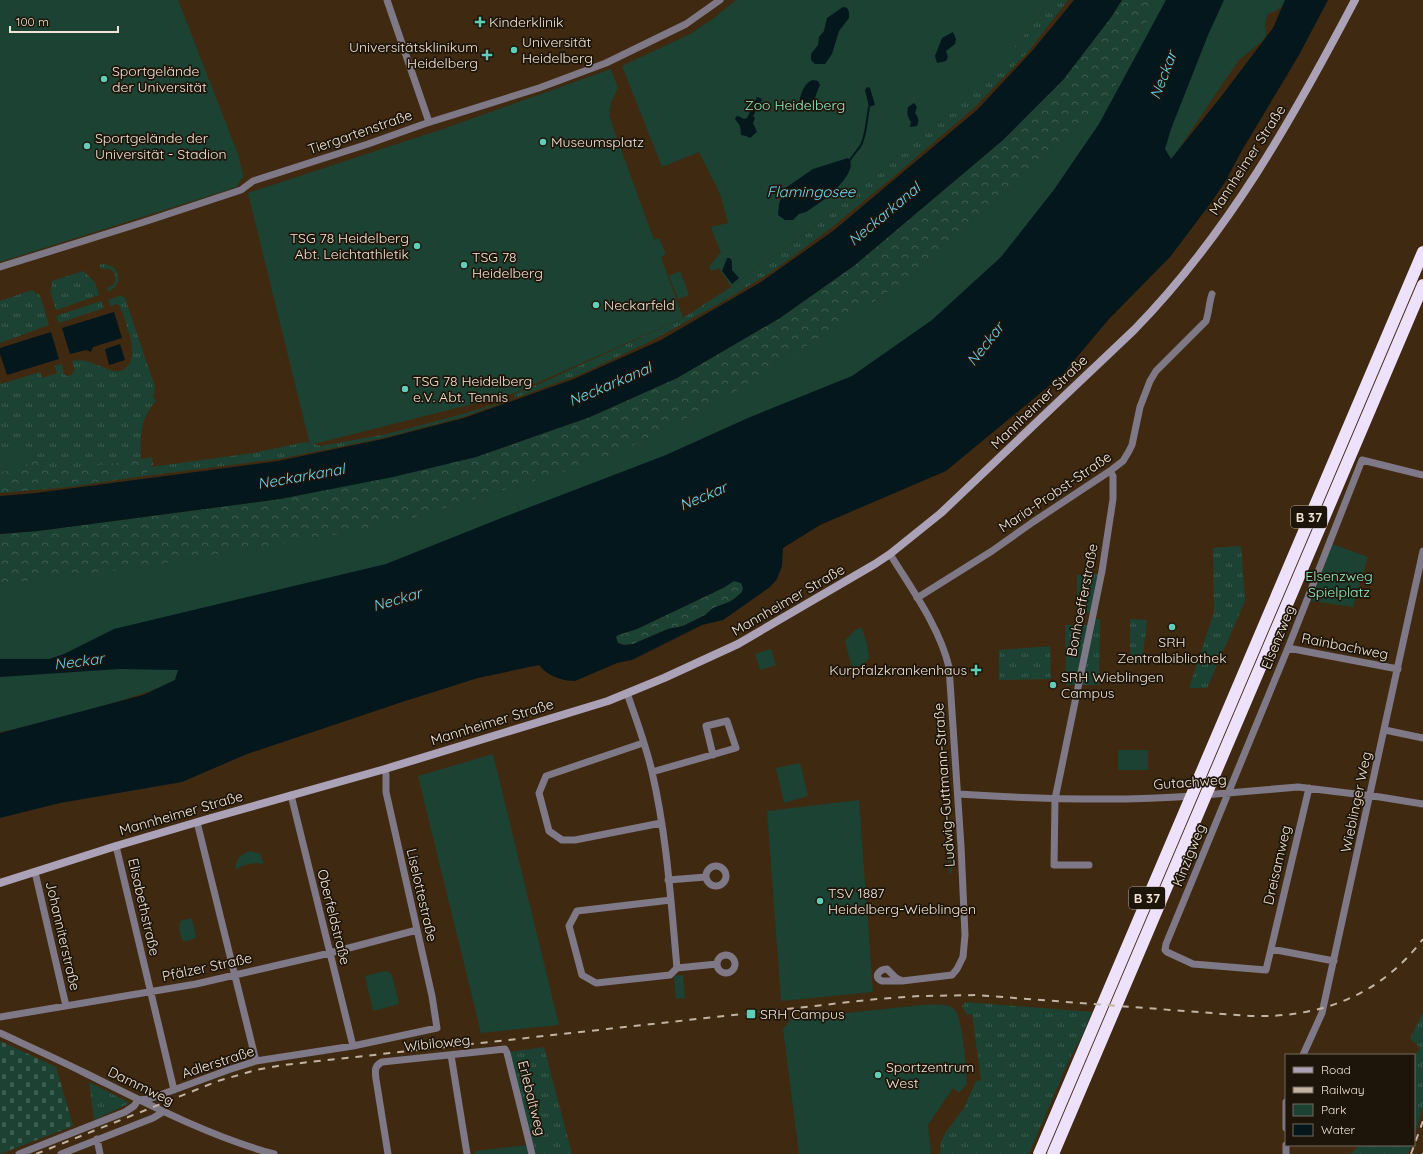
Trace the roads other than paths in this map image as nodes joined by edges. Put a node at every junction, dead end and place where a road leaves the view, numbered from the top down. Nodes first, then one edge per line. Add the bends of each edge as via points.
1 (387, 0) edge
2 (720, 0) edge
3 (1355, 0) edge
4 (429, 122) junction
5 (1423, 252) edge
6 (0, 267) edge
7 (1423, 285) edge
8 (1212, 294) dead end
9 (1110, 471) junction
10 (1423, 475) edge
11 (1423, 551) edge
12 (890, 554) junction
13 (1422, 560) edge
14 (917, 598) junction
15 (1288, 648) junction
16 (1398, 669) junction
17 (628, 693) junction
18 (1385, 730) junction
19 (1423, 738) edge
20 (643, 743) junction
21 (713, 755) junction
22 (385, 769) junction
23 (652, 772) junction
24 (1309, 788) junction
25 (1228, 793) junction
26 (958, 794) junction
27 (291, 795) junction
28 (1369, 796) junction
29 (1055, 799) junction
30 (1423, 804) edge
31 (197, 822) junction
32 (661, 823) junction
33 (116, 846) junction
34 (1089, 865) dead end
35 (36, 872) junction
36 (706, 877) dead end
37 (668, 880) junction
38 (0, 883) edge
39 (671, 900) junction
40 (417, 930) junction
41 (1271, 949) junction
42 (330, 953) junction
43 (1334, 961) junction
44 (717, 964) dead end
45 (677, 968) junction
46 (234, 974) junction
47 (902, 981) dead end
48 (151, 992) junction
49 (66, 1006) junction
50 (0, 1017) edge
51 (437, 1028) joint
52 (0, 1033) edge
53 (353, 1046) junction
54 (505, 1049) joint
55 (1303, 1054) edge
56 (451, 1055) junction
57 (256, 1061) junction
58 (174, 1090) junction
59 (138, 1100) junction
60 (162, 1113) junction
61 (97, 1139) junction
62 (19, 1154) edge
63 (61, 1154) edge
64 (100, 1154) edge
65 (274, 1154) edge
66 (388, 1154) edge
67 (467, 1154) edge
68 (532, 1154) edge
69 (1039, 1154) edge
70 (1053, 1154) edge

1 - 4 street
2 - 4 street, Tiergartenstraße via 686,24 610,61 539,88
3 - 12 street, Mannheimer Straße via 1310,84 1242,197 1157,306 941,513
4 - 6 street, Tiergartenstraße via 253,181 241,190
5 - 69 highway, B 37
7 - 70 highway, B 37
8 - 9 street, Maria-Probst-Straße via 1206,321 1156,371 1150,381 1140,406 1129,451 1123,461
9 - 14 street, Maria-Probst-Straße
9 - 29 street, Bonhoefferstraße via 1113,476 1113,499 1102,571
10 - 15 street, Elsenzweg via 1362,460
11 - 13 street, Wieblinger Weg
12 - 14 street, Ludwig-Guttmann-Straße
12 - 17 street, Mannheimer Straße via 738,644
13 - 16 street, Wieblinger Weg
14 - 26 street, Ludwig-Guttmann-Straße via 940,638 949,667
15 - 16 street, Rainbachweg
15 - 25 street, Elsenzweg
16 - 18 street, Wieblinger Weg
17 - 20 street
17 - 22 street, Mannheimer Straße
18 - 19 street
18 - 28 street, Wieblinger Weg
20 - 23 street
20 - 32 street via 546,776 539,793 550,831 562,840 575,840
21 - 21 street via 736,748 727,721 706,726
21 - 23 street
22 - 27 street, Mannheimer Straße
22 - 40 street, Liselottestraße via 386,792
23 - 32 street
24 - 25 street, Gutachweg
24 - 28 street, Gutachweg
24 - 41 street, Dreisamweg
25 - 29 street, Gutachweg via 1173,798
25 - 41 street, Kinzigweg via 1165,950 1193,964 1266,970
26 - 29 street, Gutachweg
26 - 47 street, Ludwig-Guttmann-Straße via 965,928 963,957 952,975
27 - 31 street, Mannheimer Straße
27 - 42 street, Oberfeldstraße
28 - 30 street, Gutachweg
28 - 43 street, Wieblinger Weg
29 - 34 street, Bonhoefferstraße via 1054,865
31 - 33 street, Mannheimer Straße
31 - 46 street
32 - 37 street
33 - 35 street, Mannheimer Straße
33 - 48 street, Elisabethstraße
35 - 38 street, Mannheimer Straße
35 - 49 street, Johanniterstraße
36 - 37 street
37 - 39 street
39 - 45 street
39 - 45 street via 577,911 569,926 582,975 596,983 670,975
40 - 42 street, Pfälzer Straße
40 - 51 street, Liselottestraße
41 - 43 street
42 - 46 street, Pfälzer Straße
42 - 53 street, Oberfeldstraße
43 - 55 street, Wieblinger Weg via 1320,1019
44 - 45 street
46 - 48 street, Pfälzer Straße
46 - 57 street
48 - 49 street, Pfälzer Straße
48 - 58 street, Elisabethstraße
49 - 50 street, Pfälzer Straße
51 - 53 street, Adlerstraße
52 - 59 street, Dammweg
53 - 57 street, Adlerstraße
54 - 56 street, Wibiloweg
54 - 68 street, Erlebaltweg
56 - 66 street, Wibiloweg via 378,1064 375,1069
56 - 67 street
57 - 58 street, Adlerstraße
58 - 59 street, Adlerstraße
59 - 60 street, Dammweg
59 - 62 street, Adlerstraße via 125,1112
60 - 61 street
60 - 65 street, Dammweg
61 - 63 street
61 - 64 street

